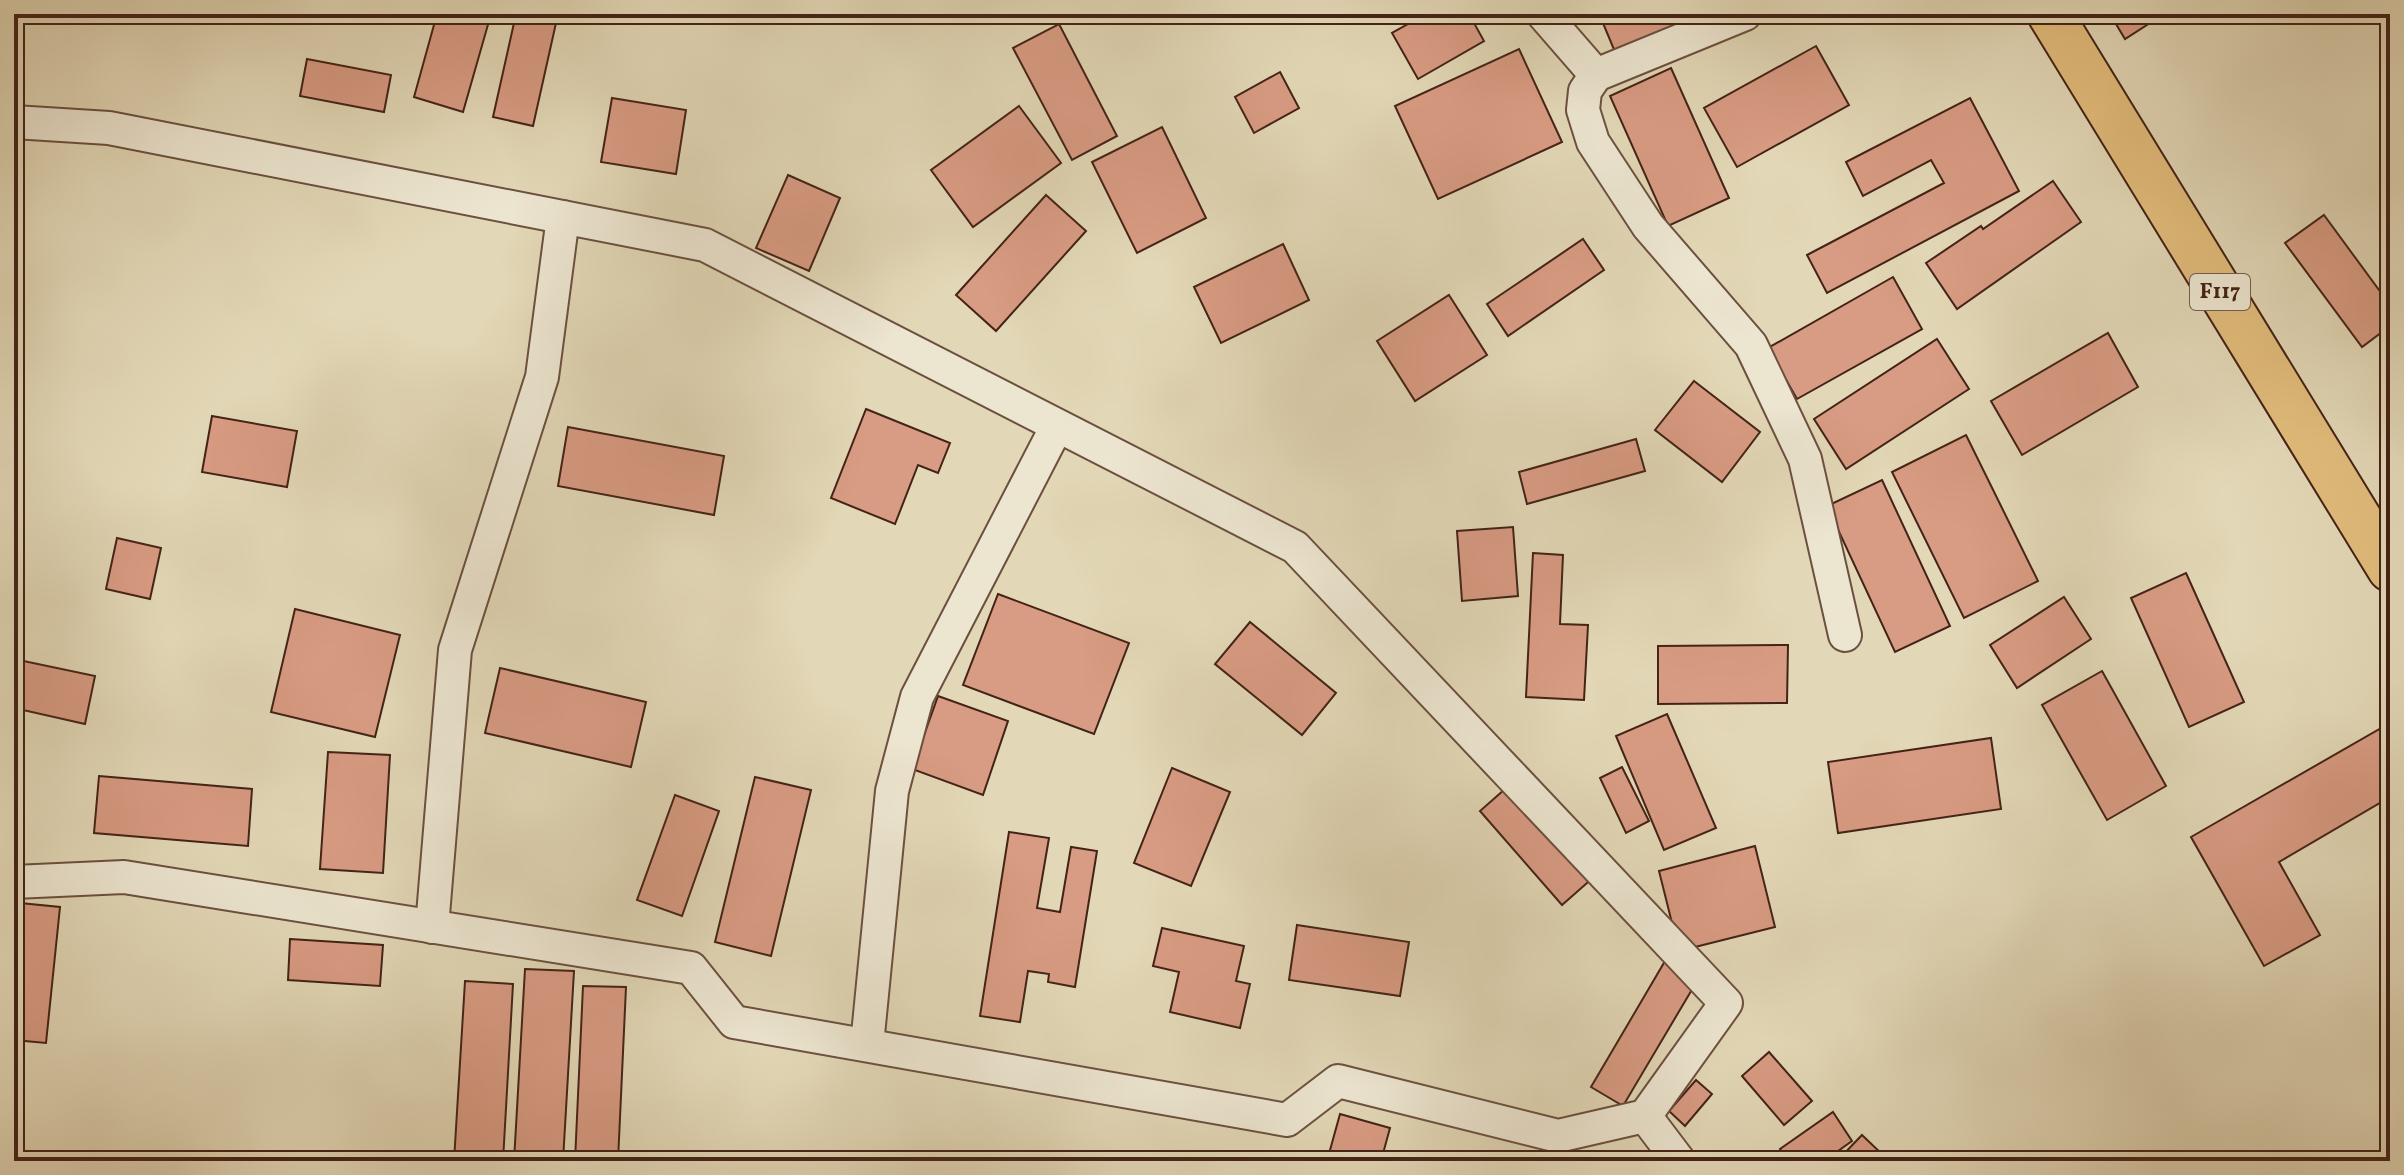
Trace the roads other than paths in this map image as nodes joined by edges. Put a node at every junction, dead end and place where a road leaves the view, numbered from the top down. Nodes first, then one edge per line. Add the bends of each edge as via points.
1 (1543, 14) edge
2 (1745, 14) edge
3 (2050, 14) edge
4 (1596, 75) junction
5 (14, 122) edge
6 (563, 217) junction
7 (1057, 426) junction
8 (2390, 569) edge
9 (1845, 635) dead end
10 (14, 882) edge
11 (432, 927) junction
12 (867, 1045) junction
13 (1645, 1116) junction
14 (1679, 1161) edge

1 - 4 street
2 - 4 street
3 - 8 main road, F117
4 - 9 street via 1585,91 1583,110 1593,142 1648,226 1751,345 1805,459
5 - 6 street via 109,128
6 - 7 street via 705,245
6 - 11 street via 542,377 455,650
7 - 12 street via 917,697 892,791
7 - 13 street via 1295,547 1726,1003
10 - 11 street via 124,877
11 - 12 street via 691,968 734,1022
12 - 13 street via 1287,1120 1338,1081 1558,1136
13 - 14 street

